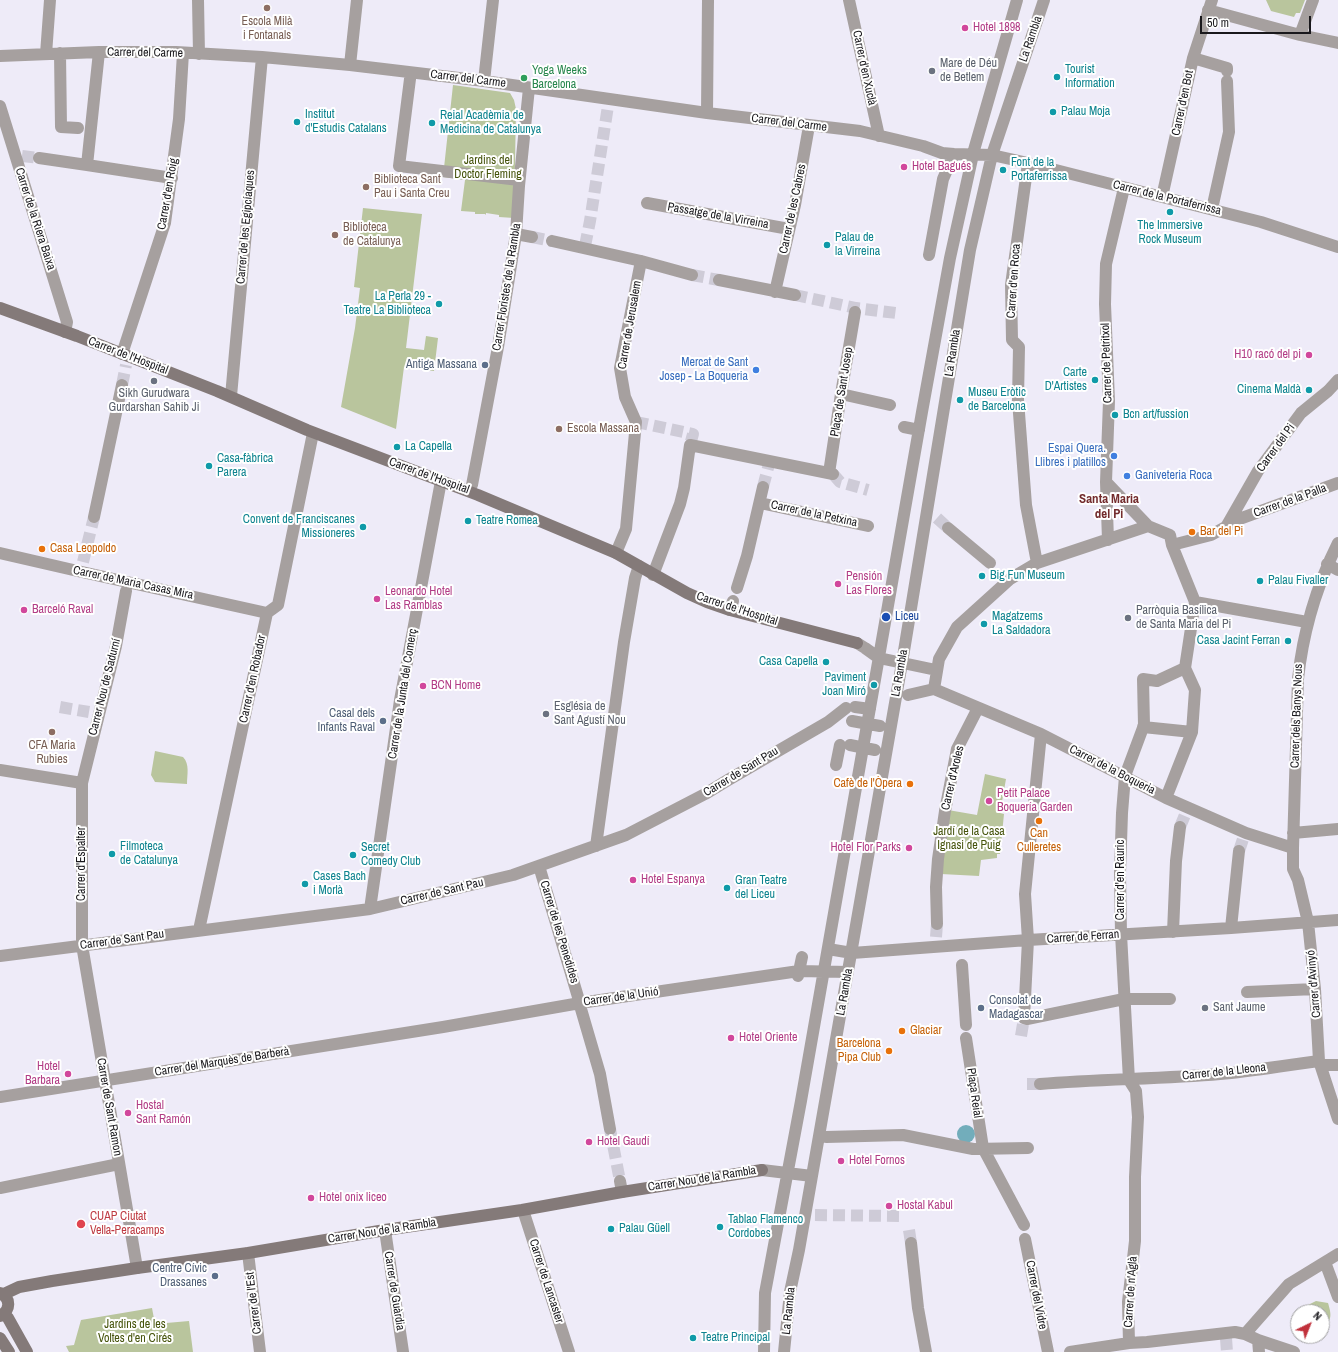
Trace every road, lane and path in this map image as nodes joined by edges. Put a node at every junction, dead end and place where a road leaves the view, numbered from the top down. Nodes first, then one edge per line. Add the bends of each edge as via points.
1 (50, 0) edge
2 (198, 0) edge
3 (357, 0) edge
4 (493, 0) edge
5 (708, 0) edge
6 (849, 0) edge
7 (1017, 0) edge
8 (1044, 0) edge
9 (1314, 0) edge
10 (1210, 5) edge
11 (1300, 35) junction
12 (1338, 43) edge
13 (99, 52) junction
14 (60, 53) junction
15 (183, 53) junction
16 (46, 54) junction
17 (200, 54) junction
18 (0, 56) edge
19 (262, 57) junction
20 (1192, 58) junction
21 (350, 66) junction
22 (410, 79) dead end
23 (484, 80) junction
24 (529, 88) junction
25 (0, 106) edge
26 (707, 113) junction
27 (809, 126) junction
28 (85, 128) junction
29 (879, 136) junction
30 (954, 154) junction
31 (973, 154) junction
32 (993, 155) junction
33 (38, 158) tunnel mouth
34 (1028, 163) junction
35 (88, 165) junction
36 (172, 178) junction
37 (519, 180) junction
38 (1124, 188) junction
39 (1162, 197) junction
40 (647, 203) dead end
41 (1212, 209) junction
42 (789, 229) junction
43 (516, 234) junction
44 (532, 236) tunnel mouth
45 (552, 241) tunnel mouth
46 (1338, 247) edge
47 (929, 255) dead end
48 (641, 261) junction
49 (692, 275) tunnel mouth
50 (719, 280) tunnel mouth
51 (775, 292) junction
52 (795, 295) tunnel mouth
53 (0, 308) edge
54 (855, 312) dead end
55 (65, 332) junction
56 (125, 359) junction
57 (1338, 380) edge
58 (122, 385) tunnel mouth
59 (841, 394) junction
60 (231, 396) junction
61 (890, 405) dead end
62 (904, 427) dead end
63 (313, 433) junction
64 (918, 433) junction
65 (934, 440) dead end
66 (441, 481) junction
67 (1106, 482) junction
68 (1338, 483) edge
69 (472, 485) dead end
70 (763, 487) tunnel mouth
71 (760, 503) junction
72 (94, 517) tunnel mouth
73 (868, 526) dead end
74 (1148, 526) junction
75 (1226, 527) junction
76 (948, 528) tunnel mouth
77 (1108, 540) junction
78 (1171, 540) junction
79 (1338, 543) edge
80 (0, 553) edge
81 (616, 553) junction
82 (990, 563) dead end
83 (1037, 563) junction
84 (639, 566) junction
85 (1333, 567) edge
86 (654, 574) junction
87 (737, 588) dead end
88 (126, 590) dead end
89 (1195, 602) junction
90 (267, 613) junction
91 (1307, 622) junction
92 (861, 645) joint
93 (879, 658) junction
94 (905, 663) junction
95 (938, 665) junction
96 (1185, 668) junction
97 (934, 688) junction
98 (908, 695) dead end
99 (978, 708) junction
100 (870, 709) junction
101 (852, 721) dead end
102 (867, 724) junction
103 (880, 726) dead end
104 (1143, 726) junction
105 (1192, 732) junction
106 (1041, 734) junction
107 (863, 748) junction
108 (875, 750) dead end
109 (836, 765) dead end
110 (0, 770) edge
111 (1124, 776) junction
112 (82, 783) junction
113 (1166, 798) junction
114 (1180, 826) tunnel mouth
115 (1338, 829) edge
116 (1293, 833) junction
117 (596, 846) junction
118 (1293, 848) junction
119 (1239, 852) tunnel mouth
120 (539, 866) junction
121 (370, 909) junction
122 (1338, 920) edge
123 (1308, 922) junction
124 (937, 924) tunnel mouth
125 (1231, 928) junction
126 (199, 930) junction
127 (1173, 932) junction
128 (1121, 934) junction
129 (1028, 940) junction
130 (82, 945) junction
131 (828, 949) junction
132 (852, 953) junction
133 (962, 955) junction
134 (0, 956) edge
135 (802, 958) dead end
136 (824, 971) junction
137 (848, 972) junction
138 (799, 974) junction
139 (1315, 989) junction
140 (1247, 992) dead end
141 (578, 997) dead end
142 (1170, 998) dead end
143 (1124, 999) junction
144 (582, 1009) dead end
145 (966, 1025) dead end
146 (443, 1027) joint
147 (966, 1038) dead end
148 (1320, 1063) junction
149 (1338, 1065) edge
150 (105, 1080) junction
151 (1129, 1080) junction
152 (1040, 1084) tunnel mouth
153 (0, 1097) edge
154 (1338, 1119) edge
155 (610, 1130) tunnel mouth
156 (826, 1137) dead end
157 (983, 1148) junction
158 (1028, 1148) dead end
159 (119, 1164) junction
160 (787, 1173) junction
161 (812, 1176) junction
162 (0, 1188) edge
163 (523, 1210) junction
164 (1024, 1225) dead end
165 (385, 1230) junction
166 (1025, 1239) dead end
167 (911, 1244) tunnel mouth
168 (248, 1253) junction
169 (1338, 1254) edge
170 (1325, 1262) junction
171 (137, 1268) junction
172 (1, 1292) edge
173 (1338, 1297) edge
174 (2, 1315) edge
175 (1245, 1334) junction
176 (0, 1338) edge
177 (1129, 1343) junction
178 (1258, 1346) edge
179 (1148, 1347) edge
180 (9, 1352) edge
181 (28, 1352) edge
182 (260, 1352) edge
183 (403, 1352) edge
184 (569, 1352) edge
185 (764, 1352) edge
186 (784, 1352) edge
187 (926, 1352) edge
188 (1048, 1352) edge
189 (1070, 1352) edge
190 (1294, 1352) edge

1 - 16 street
2 - 17 street
3 - 21 street
4 - 23 street
5 - 26 street
6 - 29 street, Carrer d'en Xuclà
7 - 31 street, La Rambla
8 - 32 street, La Rambla
9 - 11 street
10 - 11 street
10 - 20 street, Carrer d'en Bot
11 - 12 street
13 - 14 street, Carrer del Carme
13 - 15 street, Carrer del Carme
13 - 28 street
14 - 16 street, Carrer del Carme
14 - 28 street via 61,127
15 - 17 street, Carrer del Carme
15 - 36 street, Carrer d'en Roig
16 - 18 street, Carrer del Carme
17 - 19 street, Carrer del Carme
19 - 21 street, Carrer del Carme
19 - 60 street, Carrer de les Egipcíaques
20 - 39 street, Carrer d'en Bot
20 - 41 street via 1227,68 1229,132
21 - 23 street, Carrer del Carme
22 - 37 street via 399,166
23 - 24 street, Carrer del Carme
24 - 26 street, Carrer del Carme
24 - 37 street, Carrer Floristes de la Rambla
25 - 55 street, Carrer de la Riera Baixa via 18,156 67,322
26 - 27 street, Carrer del Carme
27 - 29 street, Carrer del Carme via 860,131
27 - 42 street, Carrer de les Cabres
28 - 35 street
29 - 30 street, Carrer del Carme
30 - 31 street, Carrer del Carme
30 - 47 street via 943,179
31 - 32 street, Carrer de la Portaferrissa
31 - 64 street, La Rambla via 950,258
32 - 34 street, Carrer de la Portaferrissa
32 - 94 street, La Rambla via 970,250
33 - 35 street
34 - 38 street, Carrer de la Portaferrissa
34 - 83 street, Carrer d'en Roca via 1011,285 1011,318 1012,340 1019,347 1018,400 1026,505
35 - 36 street
36 - 56 street, Carrer d'en Roig via 164,224
37 - 43 street, Carrer Floristes de la Rambla
38 - 39 street, Carrer de la Portaferrissa
38 - 67 street, Carrer de Petritxol via 1106,264 1109,401
39 - 41 street, Carrer de la Portaferrissa
40 - 42 street, Passatge de la Virreina
41 - 46 street, Carrer de la Portaferrissa
42 - 51 street, Carrer de les Cabres
43 - 44 street
43 - 69 street, Carrer Floristes de la Rambla
45 - 48 street
48 - 49 street
48 - 81 street, Carrer de Jerusalem via 620,368 625,397 636,422 626,529
50 - 51 street
51 - 52 street
53 - 55 street, Carrer de l'Hospital
54 - 59 street, Plaça de Sant Josep
55 - 56 street, Carrer de l'Hospital
56 - 60 street, Carrer de l'Hospital
57 - 75 street, Carrer del Pi via 1301,413 1258,471
58 - 72 street
59 - 61 street
59 - 86 street, Plaça de Sant Josep via 831,474 690,446 680,504
60 - 63 street, Carrer de l'Hospital
62 - 64 street
63 - 66 street, Carrer de l'Hospital
63 - 90 street, Carrer d'en Robador via 278,605
64 - 65 street
64 - 93 street, La Rambla
66 - 81 street, Carrer de l'Hospital
66 - 121 street, Carrer de la Junta del Comerç via 400,700
67 - 74 street
67 - 77 street, Carrer de Petritxol
68 - 75 street, Carrer de la Palla via 1242,518
70 - 71 street
71 - 73 street, Carrer de la Petxina
71 - 87 street
74 - 77 street
74 - 78 street
75 - 78 street, Carrer de la Palla via 1211,535
76 - 82 street
77 - 83 street
78 - 89 street
79 - 85 street, Carrer dels Banys Nous
80 - 90 street, Carrer de Maria Casas Mira via 82,567
81 - 84 street, Carrer de l'Hospital
83 - 95 street via 1010,579 957,627
84 - 86 street, Carrer de l'Hospital
84 - 117 street via 624,642
85 - 91 street, Carrer dels Banys Nous
86 - 92 street, Carrer de l'Hospital via 707,602 731,605
88 - 112 street, Carrer Nou de Sadurní via 116,646 94,714
89 - 91 street
89 - 96 street
90 - 126 street, Carrer d'en Robador
91 - 116 street, Carrer dels Banys Nous via 1298,679
92 - 93 street, La Rambla
93 - 94 street, La Rambla
93 - 100 street, La Rambla
94 - 95 street
94 - 132 street, La Rambla
95 - 97 street
96 - 104 street via 1157,681 1143,679
96 - 105 street via 1195,690
97 - 98 street
97 - 99 street, Carrer de la Boqueria
99 - 106 street, Carrer de la Boqueria
99 - 124 street, Carrer d'Aroles via 957,749 945,811 936,887
100 - 102 street, La Rambla
100 - 117 street, Carrer de Sant Pau via 850,708 705,794 626,835
101 - 102 street
102 - 103 street
102 - 107 street, La Rambla
104 - 105 street
104 - 111 street, Carrer d'en Rauric
105 - 113 street
106 - 111 street, Carrer de la Boqueria
106 - 129 street via 1025,894
107 - 108 street
107 - 109 street via 845,745
107 - 131 street, La Rambla
110 - 112 street
111 - 113 street, Carrer de la Boqueria
111 - 128 street, Carrer d'en Rauric via 1120,873
112 - 130 street, Carrer d'Espalter
113 - 118 street, Carrer de la Boqueria via 1245,834
114 - 127 street
115 - 116 street
116 - 118 street, Carrer dels Banys Nous
117 - 120 street, Carrer de Sant Pau
118 - 123 street, Carrer d'Avinyó via 1293,869
119 - 125 street
120 - 121 street, Carrer de Sant Pau via 513,875
120 - 141 street, Carrer de les Penedides
121 - 126 street, Carrer de Sant Pau
122 - 123 street, Carrer de Ferran
123 - 125 street, Carrer de Ferran
123 - 139 street, Carrer d'Avinyó
125 - 127 street, Carrer de Ferran
126 - 130 street, Carrer de Sant Pau
127 - 128 street, Carrer de Ferran
128 - 129 street, Carrer de Ferran
128 - 143 street, Carrer d'en Rauric
129 - 133 street, Carrer de Ferran
129 - 143 street via 1024,1018
130 - 134 street, Carrer de Sant Pau
130 - 150 street, Carrer de Sant Ramon
131 - 132 street, Carrer de Ferran
131 - 136 street, La Rambla
132 - 133 street, Carrer de Ferran via 937,942
132 - 137 street, La Rambla
133 - 145 street
135 - 138 street
136 - 137 street, Carrer de la Unió
136 - 138 street, Carrer de la Unió
136 - 160 street, La Rambla
137 - 161 street, La Rambla
138 - 146 street, Carrer de la Unió via 580,1003
139 - 140 street
139 - 148 street, Carrer d'Avinyó
142 - 143 street
143 - 151 street, Carrer d'en Rauric
144 - 155 street via 600,1074
146 - 150 street, Carrer del Marquès de Barberà
147 - 157 street, Plaça Reial
148 - 149 street, Carrer de la Lleona
148 - 151 street, Carrer de la Lleona via 1221,1074
148 - 154 street, Carrer d'Avinyó
150 - 153 street, Carrer del Marquès de Barberà
150 - 159 street, Carrer de Sant Ramon
151 - 152 street, Carrer de la Lleona
151 - 177 street, Carrer de n'Aglà via 1136,1091 1138,1117 1135,1241 1129,1289
156 - 157 street via 903,1135
157 - 158 street
157 - 164 street, Plaça Reial
159 - 162 street
159 - 171 street, Carrer de Sant Ramon
160 - 161 street
160 - 163 street, Carrer Nou de la Rambla via 762,1170 621,1187
160 - 185 street, La Rambla via 765,1293
161 - 186 street, La Rambla via 790,1292
163 - 165 street, Carrer Nou de la Rambla
163 - 184 street, Carrer de Lancaster
165 - 168 street, Carrer Nou de la Rambla
165 - 183 street, Carrer de Guàrdia
166 - 188 street, Carrer del Vidre
167 - 187 street
168 - 171 street, Carrer Nou de la Rambla
168 - 182 street, Carrer de l'Est
169 - 170 street
170 - 173 street
170 - 175 street via 1289,1284
171 - 172 street, Carrer Nou de la Rambla
172 - 174 street via 8,1300 7,1311
174 - 181 street via 8,1318
175 - 178 street
175 - 179 street via 1235,1332 1226,1336
176 - 180 street
177 - 179 street
177 - 189 street
178 - 190 street

